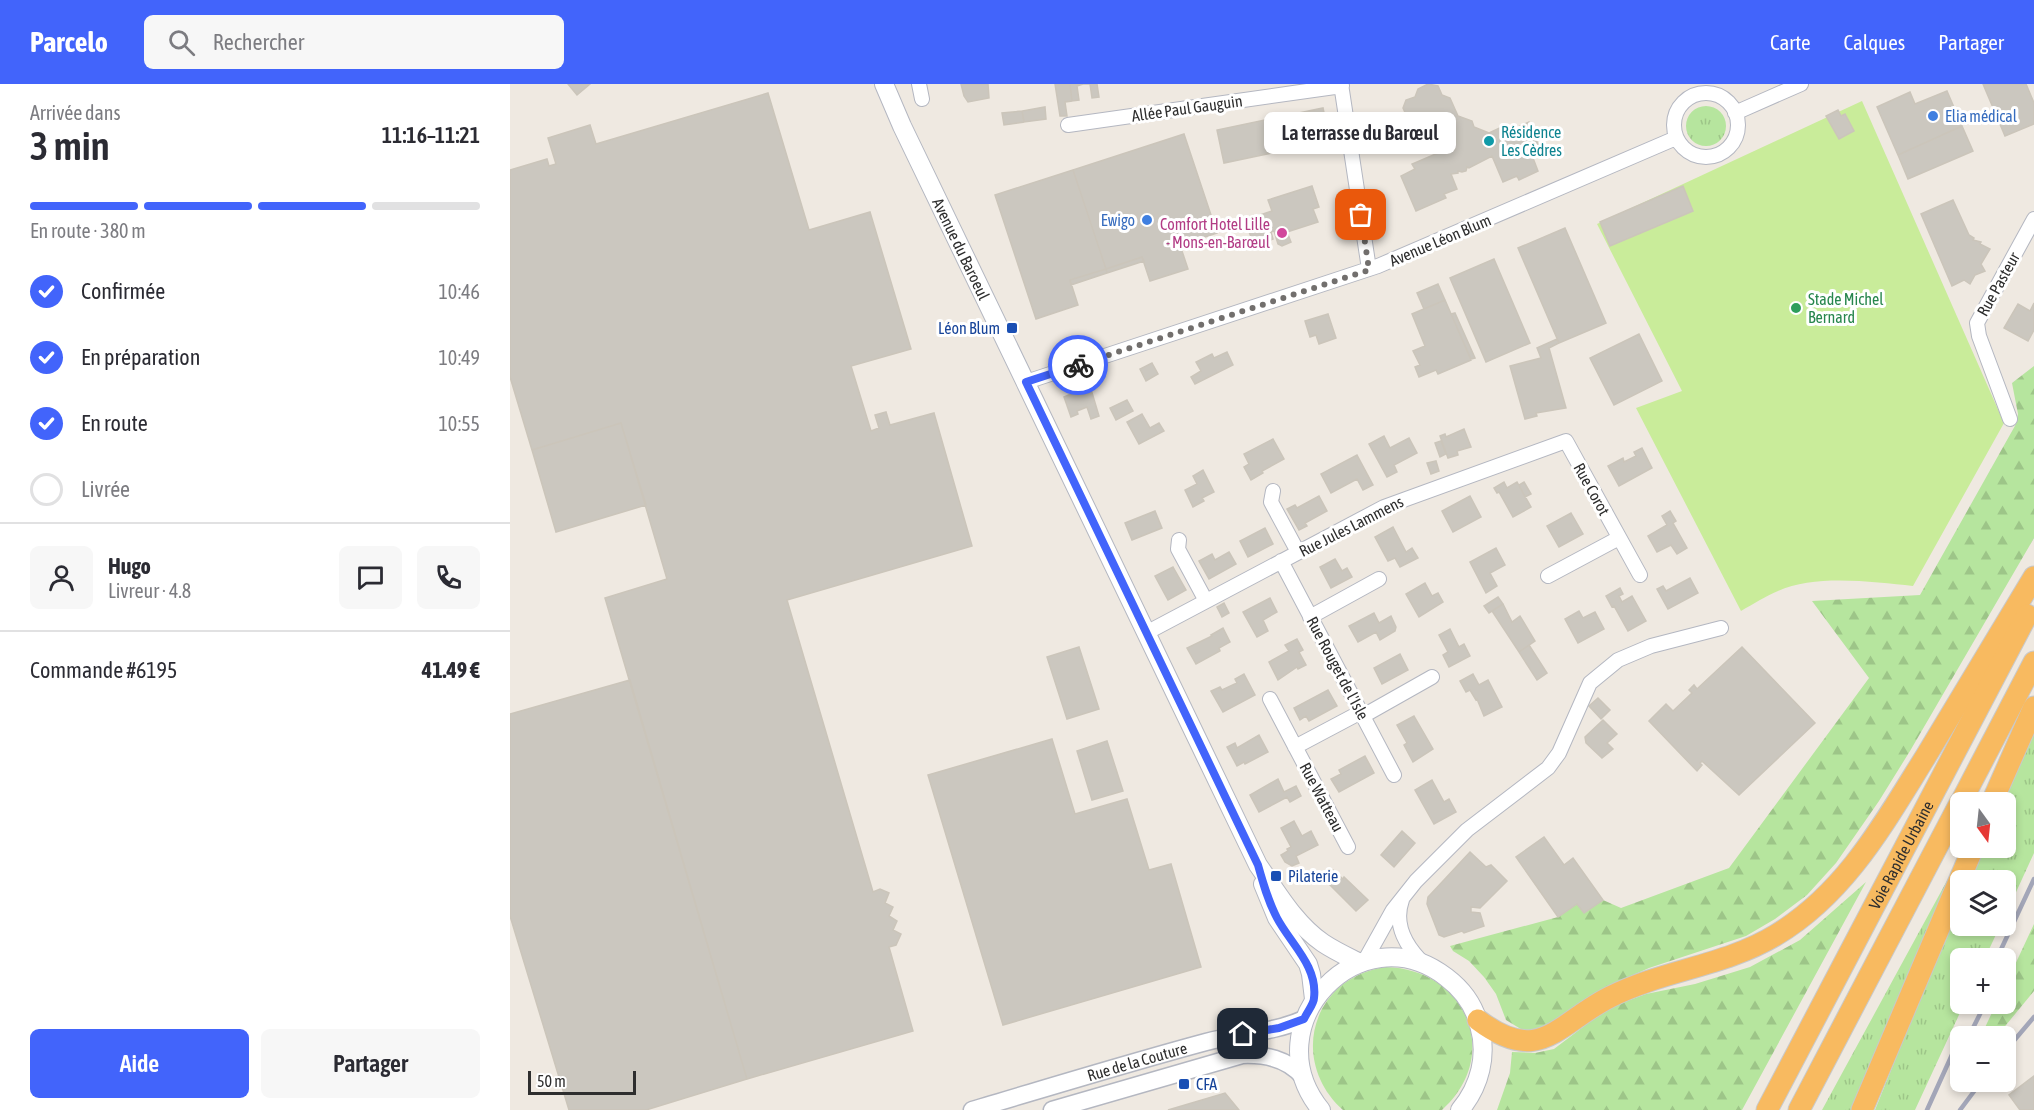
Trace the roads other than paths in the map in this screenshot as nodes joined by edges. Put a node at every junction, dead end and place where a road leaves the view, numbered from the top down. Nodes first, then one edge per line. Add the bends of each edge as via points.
1 (884, 84) edge
2 (919, 84) edge
3 (1801, 84) edge
4 (1342, 85) edge
5 (1689, 90) edge
6 (922, 99) dead end
7 (1735, 113) junction
8 (1068, 125) dead end
9 (1676, 138) junction
10 (2034, 219) edge
11 (1369, 270) junction
12 (1026, 382) junction
13 (2010, 419) dead end
14 (1566, 441) joint
15 (1273, 491) dead end
16 (1619, 537) junction
17 (1179, 540) dead end
18 (1298, 552) junction
19 (1281, 561) junction
20 (1640, 575) dead end
21 (1548, 576) dead end
22 (2034, 577) edge
23 (1379, 579) dead end
24 (1206, 601) junction
25 (2034, 601) edge
26 (1311, 617) junction
27 (1721, 628) dead end
28 (1146, 633) junction
29 (2034, 662) edge
30 (1432, 677) dead end
31 (1270, 699) dead end
32 (2034, 707) edge
33 (1362, 714) junction
34 (1295, 747) junction
35 (1394, 775) dead end
36 (1967, 792) edge
37 (1996, 792) edge
38 (1950, 824) edge
39 (1348, 847) dead end
40 (1969, 858) edge
41 (1258, 865) junction
42 (1404, 895) junction
43 (1362, 963) junction
44 (1425, 965) junction
45 (1314, 999) junction
46 (1304, 1019) junction
47 (1478, 1020) junction
48 (1303, 1077) junction
49 (1463, 1109) edge
50 (972, 1110) edge
51 (1052, 1110) edge
52 (1321, 1110) edge
53 (1767, 1110) edge
54 (1799, 1110) edge
55 (1862, 1110) edge

1 - 12 main road, Avenue du Baroeul
2 - 6 street
3 - 7 street
4 - 8 street, Allée Paul Gauguin
4 - 11 street
5 - 7 street via 1717,96 1728,102
5 - 9 street via 1676,114
7 - 9 street via 1735,137 1729,148 1718,154 1694,155
9 - 11 street, Avenue Léon Blum
10 - 13 street, Rue Pasteur via 1977,323
11 - 12 street, Avenue Léon Blum
12 - 28 main road, Avenue du Baroeul
14 - 16 street, Rue Corot
14 - 18 street, Rue Jules Lammens via 1395,502
15 - 18 street via 1271,502
16 - 20 street, Rue Corot
16 - 21 street
17 - 24 street via 1179,549
18 - 19 street, Rue Jules Lammens
19 - 24 street, Rue Jules Lammens
19 - 26 street, Rue Rouget de l'Isle
22 - 47 highway via 1879,832 1846,877 1800,919 1748,950 1609,997 1542,1039 1522,1041
23 - 26 street
24 - 28 street, Rue Jules Lammens
25 - 53 highway, Voie Rapide Urbaine
26 - 33 street, Rue Rouget de l'Isle
27 - 42 street via 1651,646 1618,660 1590,683 1559,753 1548,768 1488,811
28 - 41 main road, Avenue du Baroeul
29 - 36 highway, Voie Rapide Urbaine
30 - 33 street, Rue Watteau
31 - 34 street, Rue Watteau
32 - 37 highway
33 - 34 street, Rue Watteau
33 - 35 street, Rue Rouget de l'Isle
34 - 39 street, Rue Watteau
38 - 54 highway, Voie Rapide Urbaine
40 - 55 highway
41 - 43 main road, Avenue du Baroeul via 1292,913 1314,936
41 - 45 main road, Avenue du Baroeul via 1268,900 1310,969
42 - 43 street
42 - 44 street via 1399,910 1401,928
43 - 44 main road via 1400,959
43 - 45 main road via 1338,975
44 - 47 main road via 1461,990
45 - 46 main road
46 - 48 main road via 1299,1048
46 - 50 street, Rue de la Couture via 1166,1052
47 - 49 main road via 1482,1065
48 - 51 street, Rue de la Couture via 1270,1057 1242,1055
48 - 52 main road

